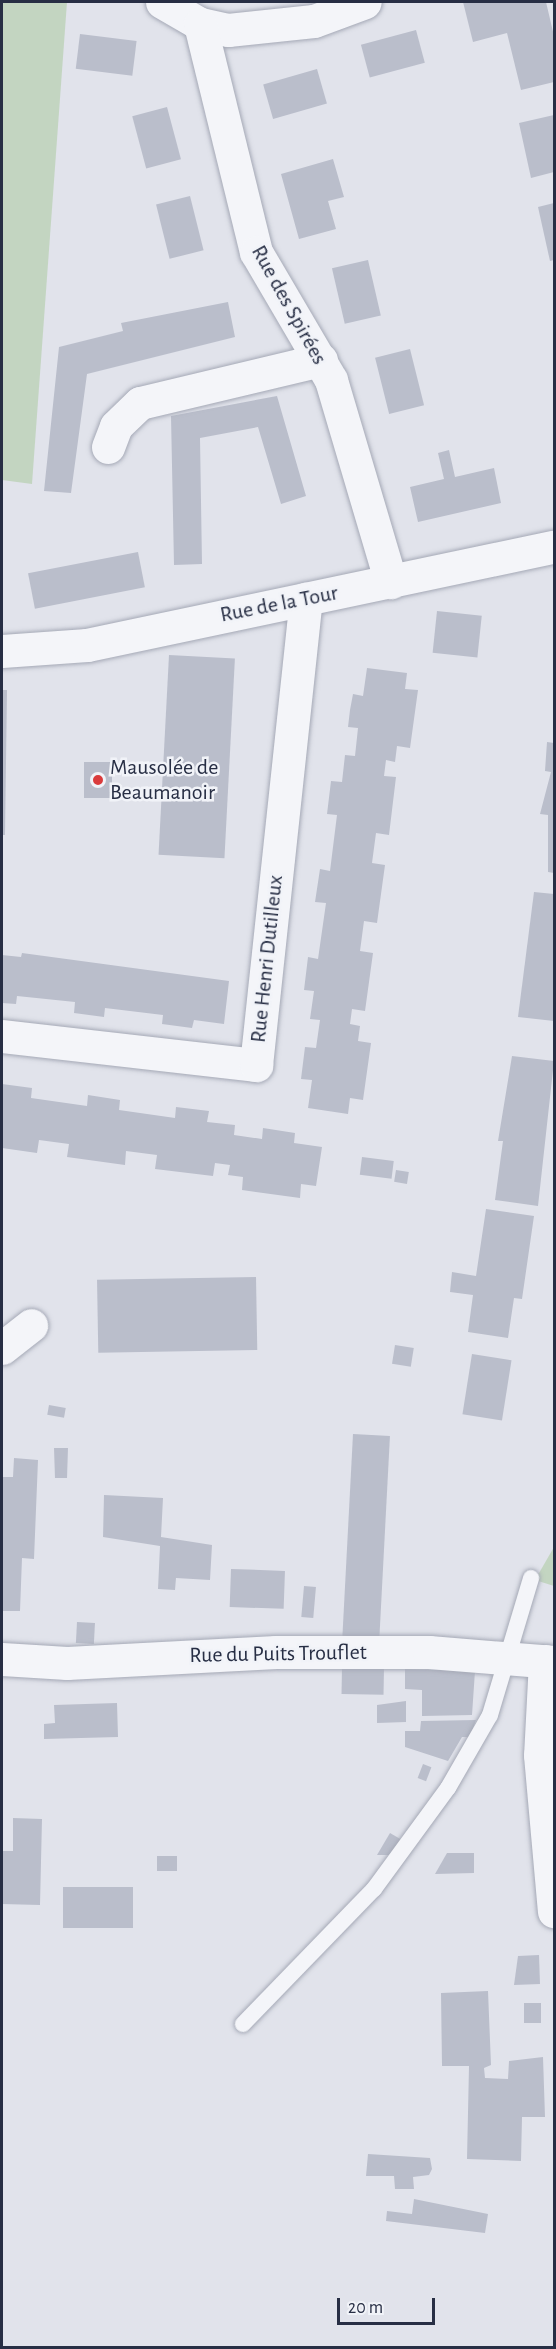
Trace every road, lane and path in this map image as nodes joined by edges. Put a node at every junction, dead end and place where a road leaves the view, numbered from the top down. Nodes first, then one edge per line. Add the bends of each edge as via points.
1 (162, 2) edge
2 (365, 2) edge
3 (200, 24) junction
4 (321, 360) junction
5 (108, 447) dead end
6 (555, 547) edge
7 (392, 582) junction
8 (306, 598) junction
9 (2, 651) edge
10 (2, 1036) edge
11 (31, 1325) dead end
12 (2, 1348) edge
13 (531, 1578) dead end
14 (2, 1659) edge
15 (508, 1659) junction
16 (550, 1662) edge
17 (555, 1911) edge
18 (243, 2024) dead end

1 - 3 street
2 - 3 street via 336,15 284,26 228,30
3 - 4 street, Rue des Spirées via 256,252
4 - 5 street via 140,403 116,426
4 - 7 street, Rue des Spirées via 340,404
6 - 7 street, Rue de la Tour
7 - 8 street, Rue de la Tour
8 - 9 street, Rue de la Tour via 87,645
8 - 10 street, Rue Henri Dutilleux via 256,1065
11 - 12 street
13 - 15 lane
14 - 15 street, Rue du Puits Trouflet via 67,1663 276,1652
15 - 16 street, Rue du Puits Trouflet
15 - 18 lane via 490,1715 448,1788 374,1889
16 - 17 street via 540,1755

